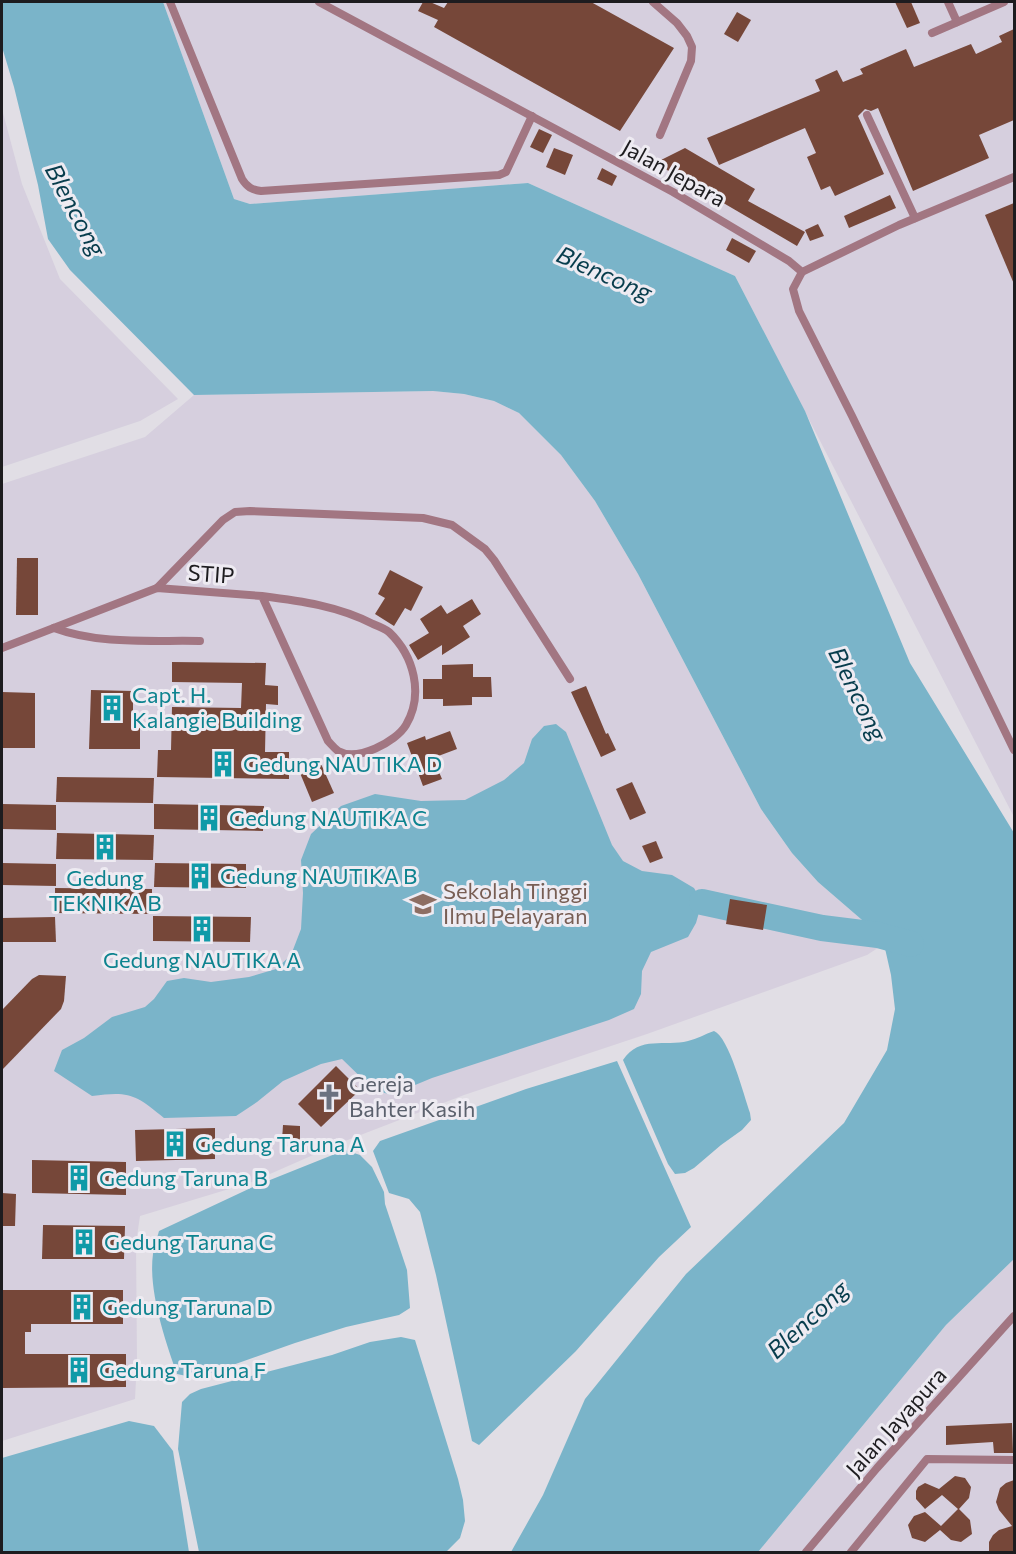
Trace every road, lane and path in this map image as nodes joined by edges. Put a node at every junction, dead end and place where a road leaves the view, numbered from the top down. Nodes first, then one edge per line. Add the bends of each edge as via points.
1 (170, 2) edge
2 (319, 2) edge
3 (653, 2) edge
4 (948, 2) edge
5 (1004, 2) edge
6 (957, 22) junction
7 (932, 33) dead end
8 (867, 115) dead end
9 (532, 116) junction
10 (660, 135) dead end
11 (1014, 177) edge
12 (915, 218) junction
13 (802, 272) junction
14 (157, 588) junction
15 (262, 596) junction
16 (54, 628) junction
17 (200, 641) dead end
18 (2, 648) edge
19 (570, 679) dead end
20 (1014, 750) edge
21 (1014, 1317) edge
22 (1014, 1460) edge
23 (806, 1552) edge
24 (851, 1552) edge

1 - 9 lane via 242,179 253,190 499,175 506,172
2 - 9 lane, Jalan Jepara
3 - 10 lane via 677,23 692,47 691,61
4 - 6 lane
5 - 6 lane
6 - 7 lane
8 - 12 lane
9 - 13 lane, Jalan Jepara via 673,192
11 - 12 lane
12 - 13 lane
13 - 20 lane via 793,289 799,311
14 - 15 lane, STIP
14 - 16 lane, STIP
14 - 19 lane via 235,512 317,512 433,520 452,525 485,549
15 - 15 lane, STIP via 333,747 340,752 364,752 397,736 407,724 416,690 414,671 388,631 333,607
16 - 17 lane via 100,639
16 - 18 lane, STIP
21 - 23 lane, Jalan Jayapura
22 - 24 lane via 927,1459

